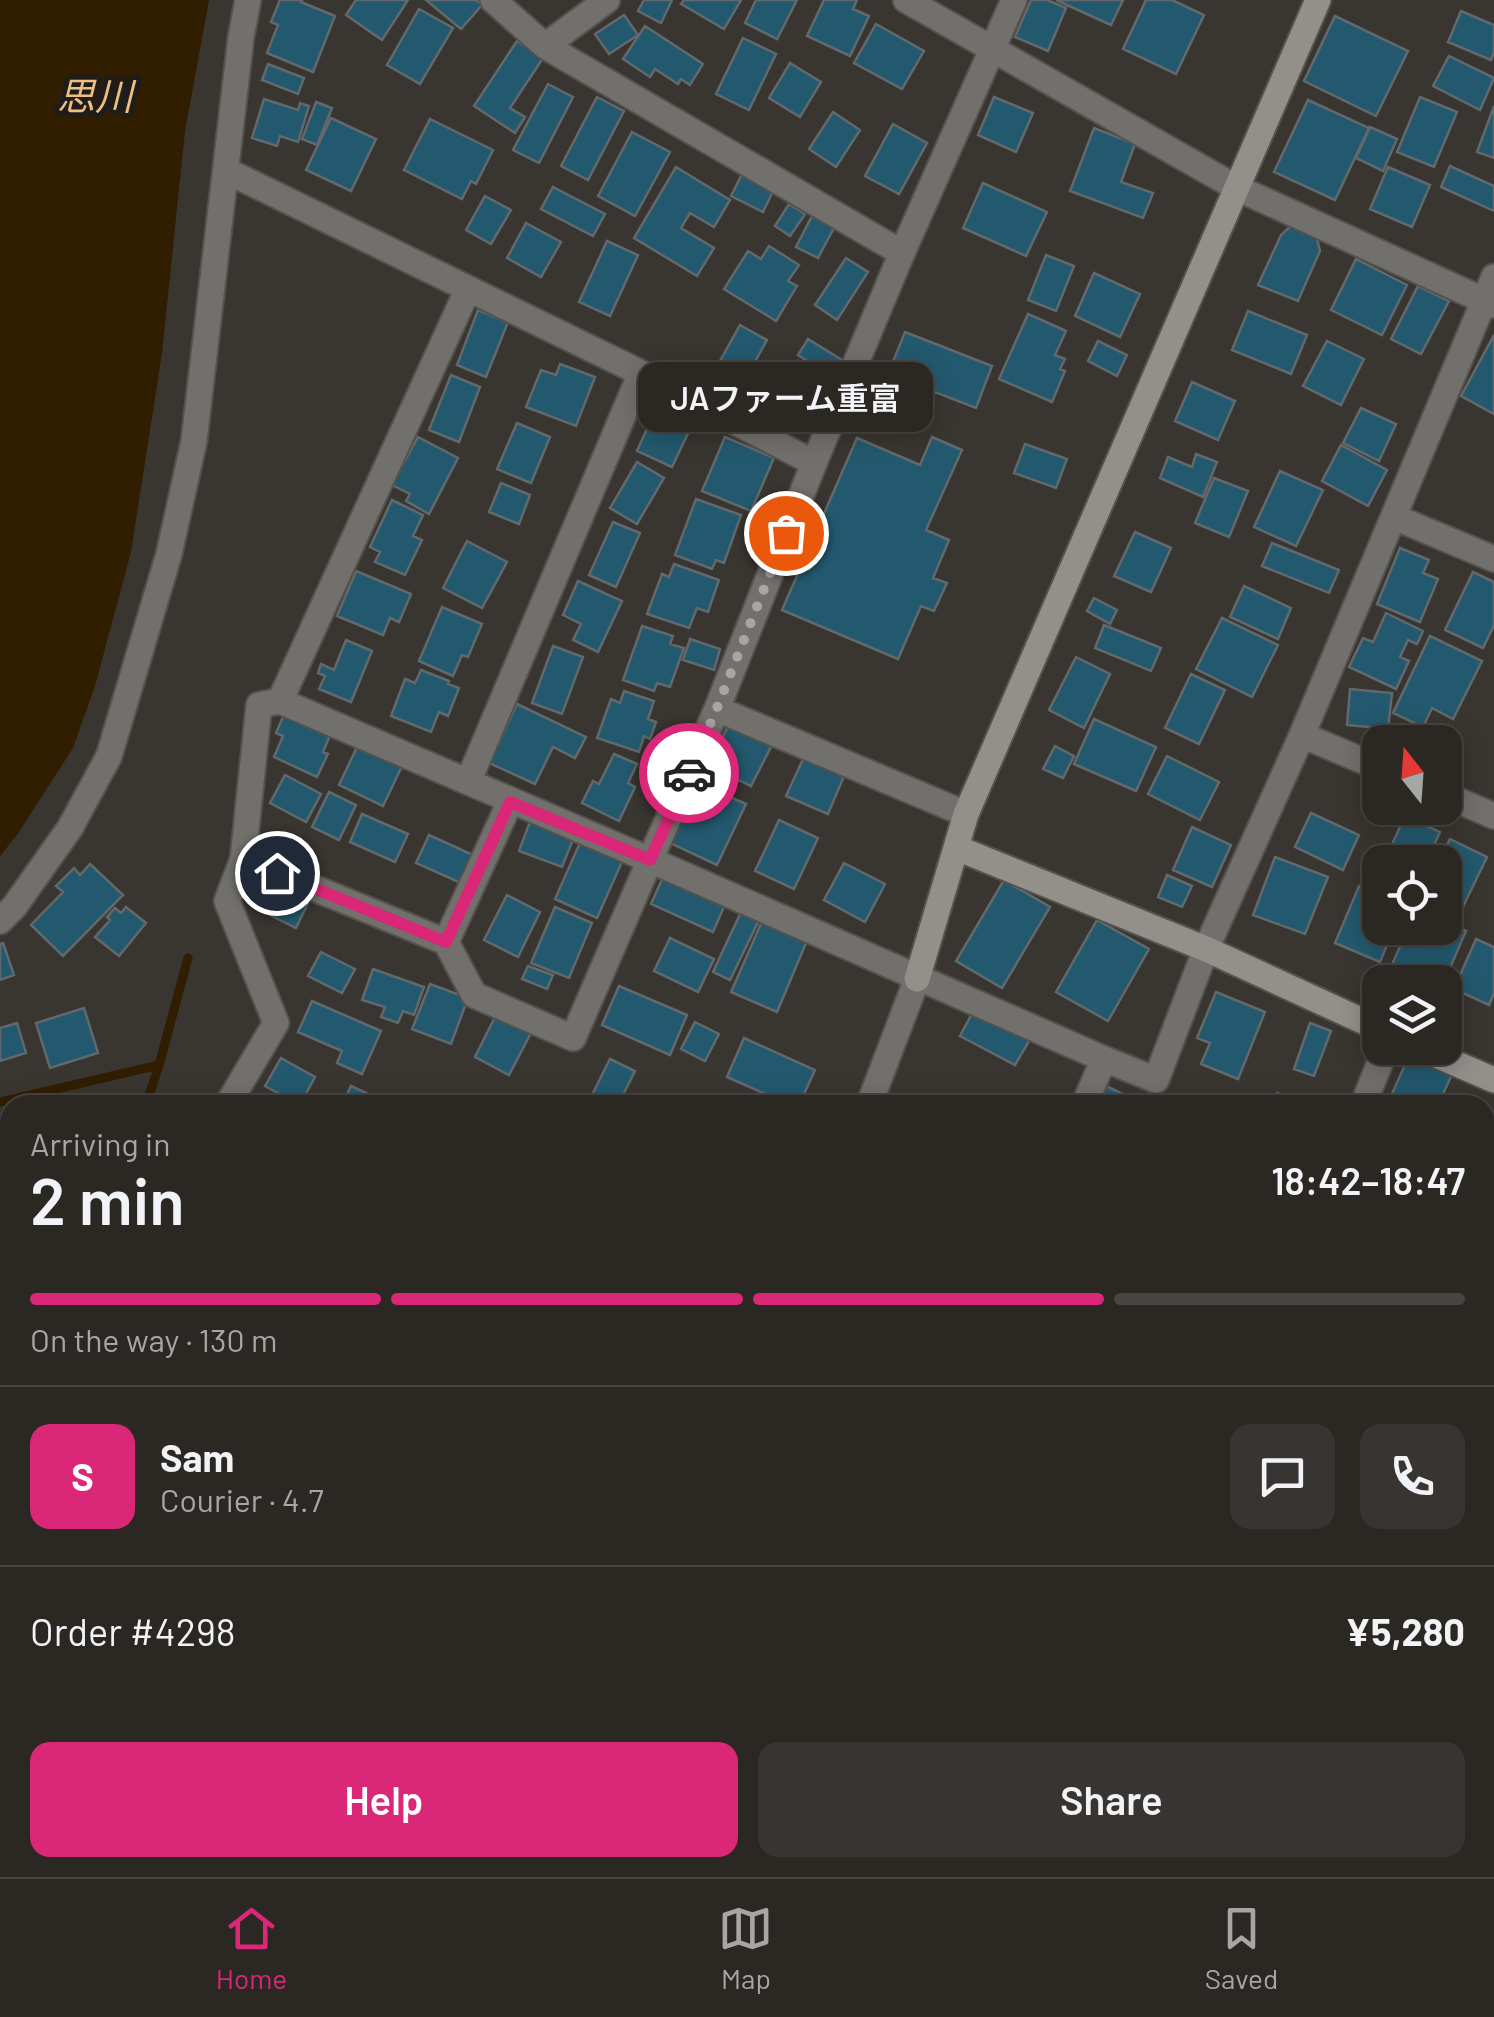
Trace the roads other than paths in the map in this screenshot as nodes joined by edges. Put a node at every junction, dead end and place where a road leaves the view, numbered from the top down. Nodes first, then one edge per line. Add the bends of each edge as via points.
1 (248, 0) edge
2 (492, 0) edge
3 (607, 0) edge
4 (906, 0) edge
5 (1014, 0) edge
6 (1318, 0) edge
7 (545, 46) junction
8 (994, 50) junction
9 (227, 171) junction
10 (1237, 188) junction
11 (902, 253) junction
12 (468, 289) junction
13 (1490, 294) edge
14 (641, 373) junction
15 (814, 463) junction
16 (1394, 517) junction
17 (1494, 559) edge
18 (280, 702) junction
19 (717, 708) junction
20 (1302, 734) junction
21 (1362, 760) edge
22 (468, 782) junction
23 (510, 802) junction
24 (1462, 802) edge
25 (966, 814) junction
26 (1494, 816) edge
27 (956, 848) junction
28 (243, 859) junction
29 (650, 860) junction
30 (0, 921) edge
31 (446, 942) junction
32 (1206, 949) junction
33 (918, 979) junction
34 (1362, 1022) edge
35 (1104, 1059) junction
36 (1379, 1065) edge
37 (1459, 1065) edge
38 (1494, 1080) edge
39 (233, 1095) edge
40 (873, 1095) edge
41 (1088, 1095) edge
42 (1366, 1095) edge

1 - 9 street
2 - 7 street
3 - 7 street
4 - 8 street
5 - 8 street
6 - 10 street
7 - 11 street
8 - 10 street
8 - 11 street
9 - 12 street
9 - 30 street via 194,440 169,554 109,756 70,828
10 - 13 street
10 - 25 street
11 - 15 street
12 - 14 street
12 - 18 street
13 - 16 street
14 - 15 street
14 - 22 street
15 - 19 street
16 - 17 street
16 - 20 street
18 - 22 street
18 - 28 street via 259,704
19 - 25 street
19 - 29 street
20 - 21 street
20 - 32 street
22 - 23 street
23 - 29 street
23 - 31 street
24 - 26 street
25 - 27 street
27 - 32 street
27 - 33 street
28 - 31 street
28 - 39 street via 227,901 276,1023
29 - 31 street via 573,1038 474,995
29 - 33 street
32 - 34 street
32 - 35 street via 1156,1080
33 - 35 street
33 - 40 street
35 - 41 street
36 - 42 street
37 - 38 street

